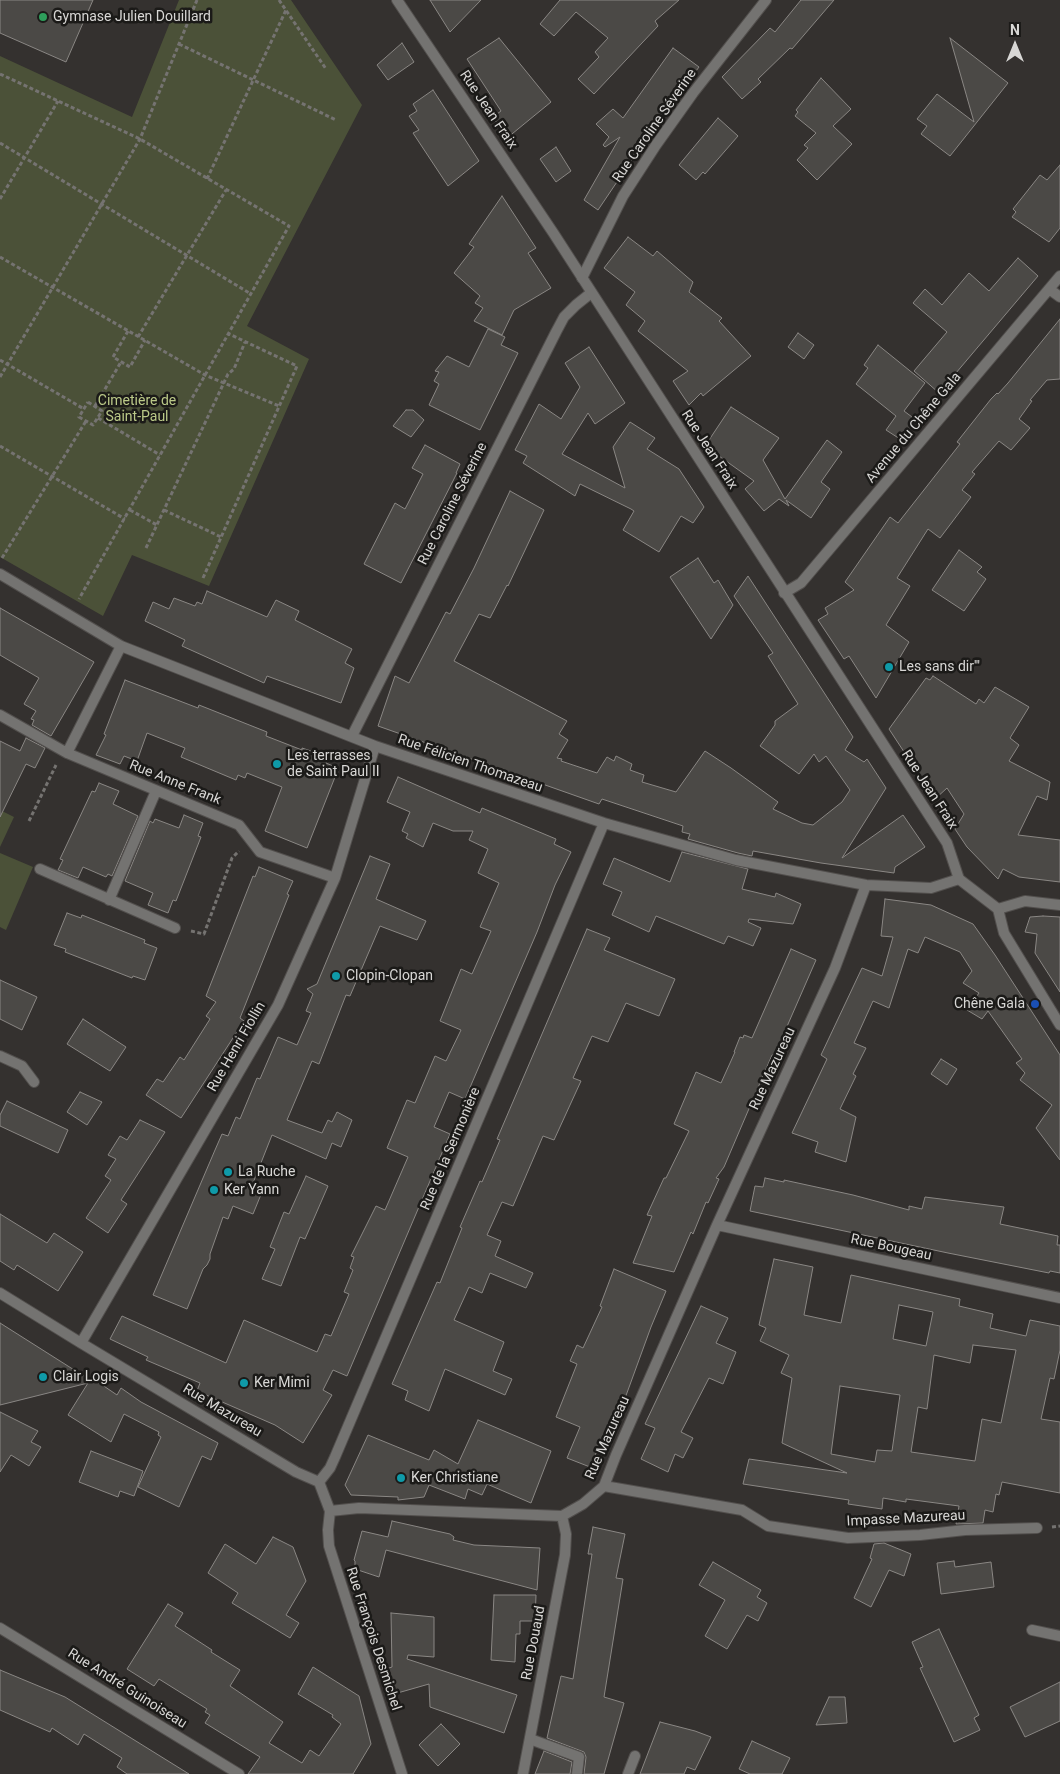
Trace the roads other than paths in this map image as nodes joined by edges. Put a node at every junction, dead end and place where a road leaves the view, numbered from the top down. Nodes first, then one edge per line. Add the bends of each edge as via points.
1 (397, 0) edge
2 (766, 0) edge
3 (1060, 276) edge
4 (582, 278) junction
5 (1049, 289) junction
6 (592, 293) junction
7 (1060, 297) edge
8 (0, 574) edge
9 (784, 593) junction
10 (121, 646) junction
11 (0, 715) edge
12 (352, 736) junction
13 (375, 746) junction
14 (65, 752) junction
15 (156, 791) junction
16 (604, 823) junction
17 (40, 870) dead end
18 (335, 878) junction
19 (959, 879) junction
20 (866, 885) junction
21 (109, 900) junction
22 (1060, 905) edge
23 (998, 909) junction
24 (176, 928) road end
25 (1060, 1025) edge
26 (0, 1056) edge
27 (34, 1082) dead end
28 (717, 1225) junction
29 (0, 1293) edge
30 (1060, 1298) edge
31 (81, 1343) junction
32 (319, 1482) junction
33 (604, 1486) junction
34 (330, 1511) junction
35 (562, 1516) junction
36 (1036, 1528) dead end
37 (0, 1628) edge
38 (1032, 1630) dead end
39 (1060, 1636) edge
40 (530, 1739) junction
41 (635, 1756) dead end
42 (239, 1774) edge
43 (402, 1774) edge
44 (523, 1774) edge
45 (577, 1774) edge
46 (628, 1774) edge

1 - 4 street, Rue Jean Fraix
2 - 4 street, Rue Caroline Séverine via 656,145 623,196
3 - 5 street, Avenue du Chêne Gala
4 - 6 street, Rue Jean Fraix
5 - 7 street
5 - 9 street, Avenue du Chêne Gala via 801,583
6 - 9 street, Rue Jean Fraix
6 - 12 street, Rue Caroline Séverine via 564,317
8 - 10 street, Rue Félicien Thomazeau
9 - 19 street, Rue Jean Fraix via 947,843
10 - 12 street, Rue Félicien Thomazeau
10 - 14 street
11 - 14 street, Rue Anne Frank
12 - 13 street, Rue Félicien Thomazeau
13 - 16 street, Rue Félicien Thomazeau
13 - 18 street, Rue Henri Fiollin
14 - 15 street, Rue Anne Frank
15 - 18 street, Rue Anne Frank via 239,824 260,852
15 - 21 street
16 - 20 street, Rue Félicien Thomazeau via 736,860
16 - 32 street, Rue de la Sermonière via 336,1457
17 - 21 street
18 - 31 street, Rue Henri Fiollin via 278,1005
19 - 20 street, Rue Félicien Thomazeau via 931,888
19 - 23 street
20 - 28 street, Rue Mazureau via 834,968
21 - 24 street
22 - 23 street via 1025,901
23 - 25 street via 1004,933
26 - 27 street via 22,1066
28 - 30 street, Rue Bougeau
28 - 33 street, Rue Mazureau
29 - 31 street, Rue Mazureau
31 - 32 street, Rue Mazureau via 296,1472
32 - 34 street
33 - 35 street, Rue Mazureau
33 - 36 street, Impasse Mazureau via 742,1510 768,1526 848,1538
34 - 35 street via 359,1508
34 - 43 street, Rue François Desmichel via 329,1546
35 - 40 street, Rue Douaud via 566,1534 565,1555
37 - 42 street, Rue André Guinoiseau
38 - 39 street
40 - 44 street, Rue Douaud
40 - 45 street via 579,1757
41 - 46 street

